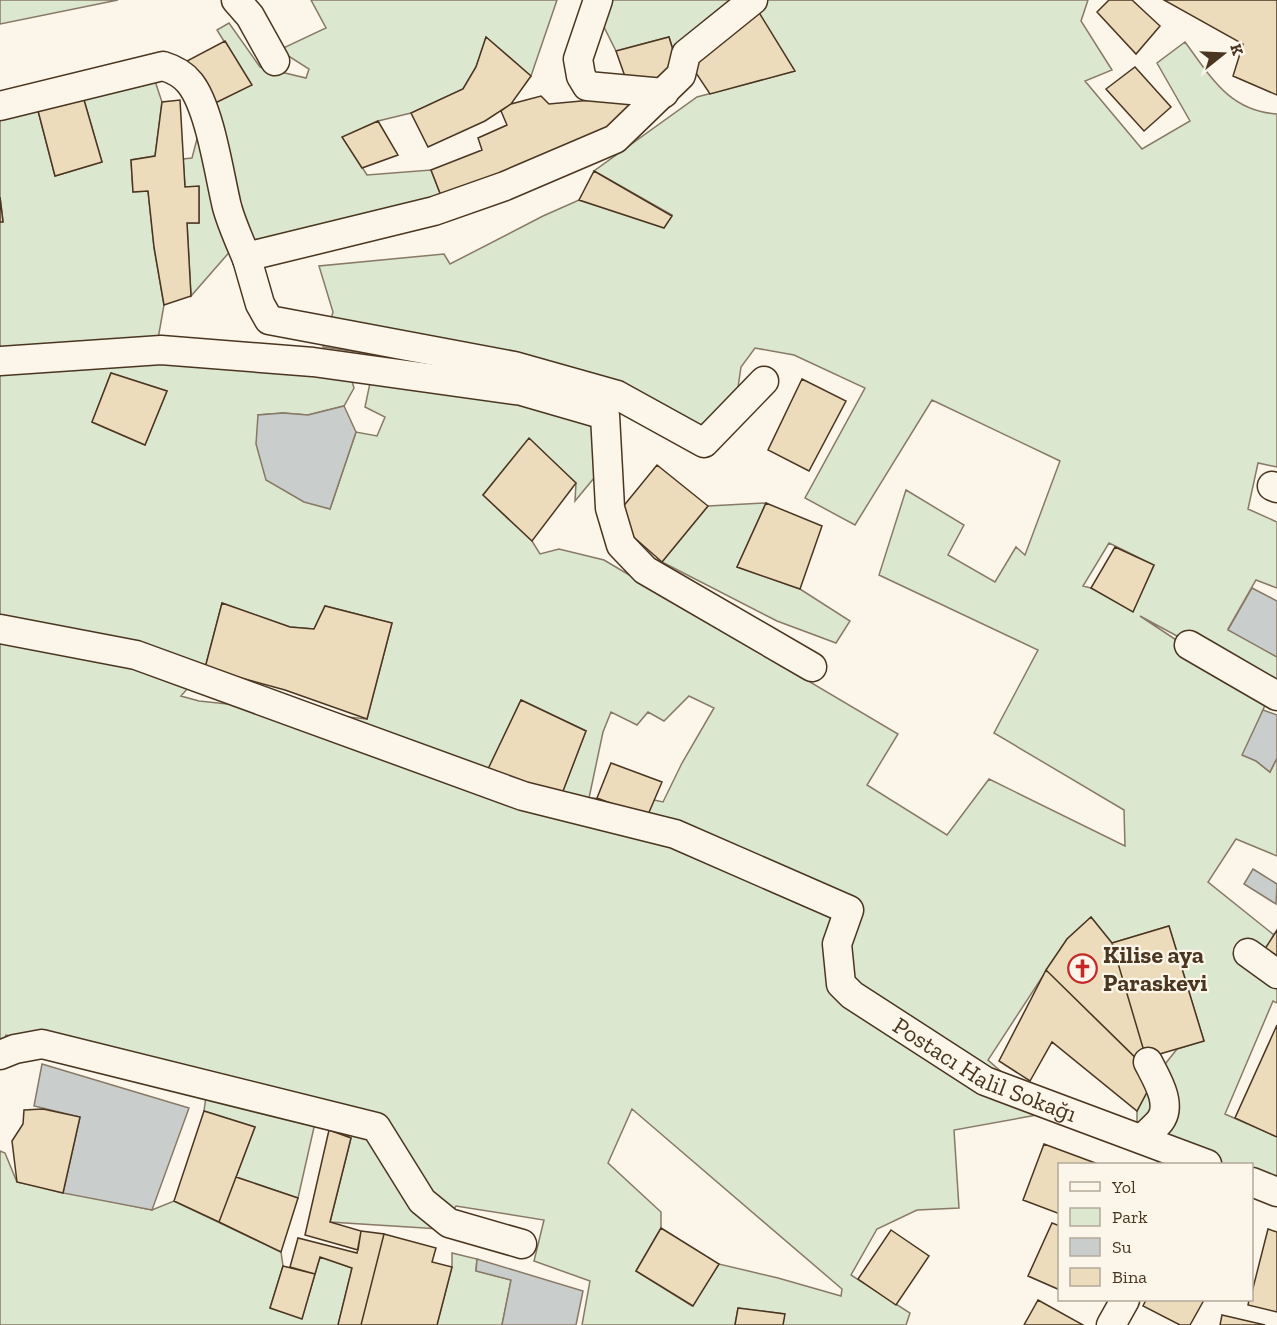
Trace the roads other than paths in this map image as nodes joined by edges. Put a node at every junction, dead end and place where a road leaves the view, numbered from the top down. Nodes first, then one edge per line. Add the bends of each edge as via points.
1 (236, 0) edge
2 (598, 0) edge
3 (753, 0) edge
4 (274, 61) dead end
5 (664, 93) junction
6 (0, 106) edge
7 (247, 259) junction
8 (0, 362) edge
9 (764, 381) dead end
10 (0, 628) edge
11 (1189, 645) dead end
12 (812, 667) dead end
13 (1277, 696) edge
14 (1248, 953) dead end
15 (1277, 974) edge
16 (5, 1049) edge
17 (1148, 1062) dead end
18 (1142, 1139) junction
19 (1202, 1163) edge
20 (1253, 1183) edge
21 (1277, 1192) edge
22 (522, 1244) dead end
23 (1124, 1301) edge
24 (1111, 1325) edge

1 - 4 street via 250,16
2 - 5 street via 578,60 587,87
3 - 5 street via 686,54 681,75
5 - 7 street via 615,139 505,186 434,211
6 - 7 street via 163,66 180,74 196,92 228,210
7 - 9 street via 260,304 269,320 514,366 617,395 704,443
8 - 12 street via 161,350 313,362 522,391 605,415 610,508 621,545 645,570
10 - 18 street, Postacı Halil Sokağı via 136,655 523,796 675,834 849,910 837,944 841,984 852,995 985,1081
11 - 13 street
14 - 15 street
16 - 22 street via 42,1044 376,1127 422,1201 449,1223
17 - 18 street via 1162,1090 1165,1111
18 - 19 street, Postacı Halil Sokağı
20 - 21 street
23 - 24 street

